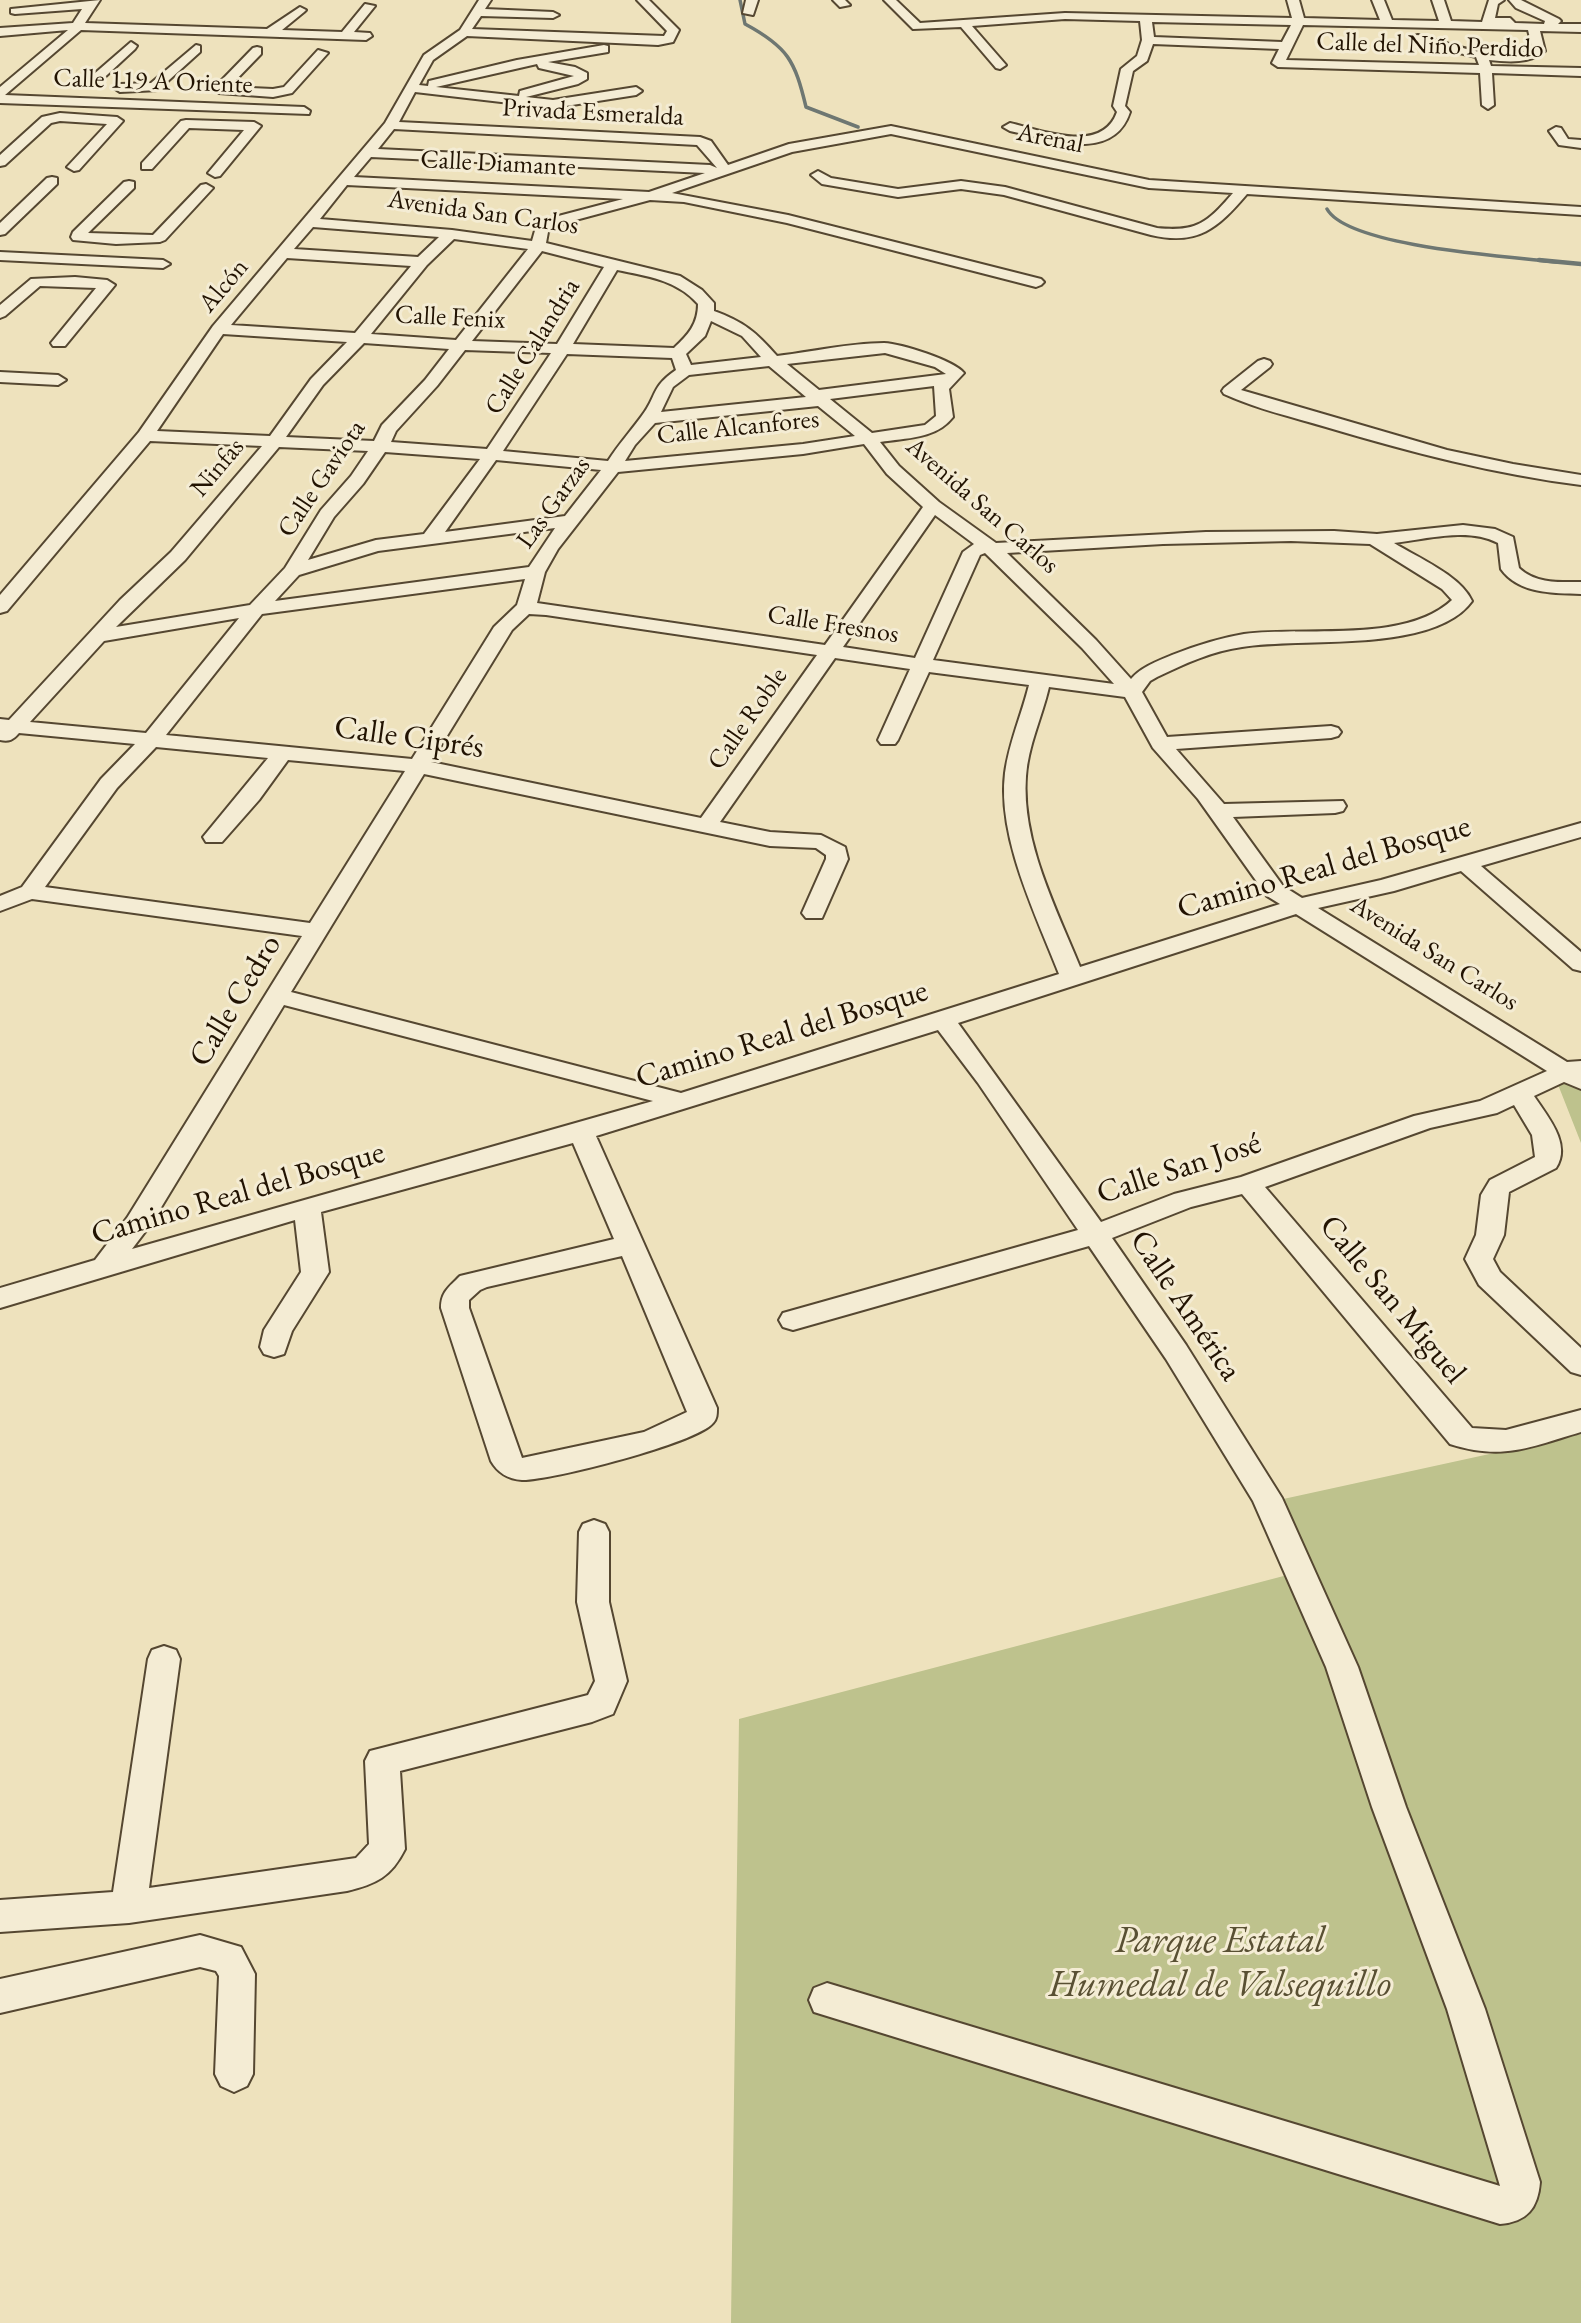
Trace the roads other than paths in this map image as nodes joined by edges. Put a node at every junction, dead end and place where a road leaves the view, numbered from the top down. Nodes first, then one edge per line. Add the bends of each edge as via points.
1 (643, 0) edge
2 (752, 0) edge
3 (890, 0) edge
4 (1055, 0) edge
5 (1293, 0) edge
6 (1378, 0) edge
7 (1438, 0) edge
8 (1498, 0) edge
9 (1515, 0) edge
10 (92, 2) edge
11 (369, 6) dead end
12 (481, 6) edge
13 (300, 10) dead end
14 (15, 11) dead end
15 (749, 13) dead end
16 (164, 15) dead end
17 (553, 15) dead end
18 (1065, 16) junction
19 (224, 19) dead end
20 (1146, 19) junction
21 (1299, 21) junction
22 (1338, 22) junction
23 (1387, 23) junction
24 (964, 24) junction
25 (79, 26) junction
26 (1351, 26) junction
27 (1448, 26) junction
28 (1478, 27) junction
29 (147, 28) junction
30 (1533, 28) junction
31 (1581, 28) edge
32 (211, 30) junction
33 (0, 32) edge
34 (271, 32) junction
35 (464, 32) junction
36 (346, 35) junction
37 (366, 36) dead end
38 (618, 39) junction
39 (1418, 39) junction
40 (1148, 40) junction
41 (1352, 40) dead end
42 (61, 44) junction
43 (32, 46) dead end
44 (131, 46) dead end
45 (1286, 46) junction
46 (196, 49) dead end
47 (257, 51) dead end
48 (322, 52) dead end
49 (1481, 55) junction
50 (1527, 57) junction
51 (1554, 57) dead end
52 (517, 64) junction
53 (1000, 65) dead end
54 (1426, 70) junction
55 (1486, 71) junction
56 (1581, 72) edge
57 (413, 86) junction
58 (120, 88) junction
59 (636, 91) dead end
60 (249, 92) junction
61 (0, 93) edge
62 (0, 99) edge
63 (501, 99) junction
64 (103, 102) junction
65 (1488, 105) dead end
66 (237, 107) junction
67 (304, 111) dead end
68 (86, 118) junction
69 (222, 124) junction
70 (391, 125) junction
71 (1010, 127) dead end
72 (1556, 131) dead end
73 (1581, 144) edge
74 (369, 153) junction
75 (0, 162) edge
76 (147, 166) dead end
77 (74, 167) dead end
78 (725, 170) junction
79 (215, 173) dead end
80 (818, 175) dead end
81 (52, 181) dead end
82 (343, 181) junction
83 (129, 185) dead end
84 (205, 188) dead end
85 (1243, 190) junction
86 (651, 196) junction
87 (1581, 211) edge
88 (310, 222) junction
89 (0, 231) edge
90 (450, 234) junction
91 (111, 240) junction
92 (538, 246) junction
93 (284, 253) junction
94 (0, 256) edge
95 (96, 260) junction
96 (422, 262) junction
97 (163, 264) dead end
98 (612, 264) junction
99 (75, 281) junction
100 (1036, 282) dead end
101 (0, 313) edge
102 (706, 314) junction
103 (219, 329) junction
104 (360, 338) junction
105 (59, 343) dead end
106 (459, 345) junction
107 (564, 349) junction
108 (678, 353) junction
109 (774, 362) junction
110 (1264, 364) dead end
111 (685, 371) junction
112 (0, 377) edge
113 (950, 379) junction
114 (58, 380) dead end
115 (816, 398) junction
116 (650, 418) junction
117 (145, 436) junction
118 (869, 439) junction
119 (275, 441) junction
120 (380, 446) junction
121 (494, 455) junction
122 (613, 467) junction
123 (1581, 480) edge
124 (933, 506) junction
125 (571, 521) junction
126 (431, 538) junction
127 (1374, 539) junction
128 (989, 547) junction
129 (297, 563) junction
130 (536, 572) junction
131 (1581, 588) edge
132 (0, 607) edge
133 (258, 607) junction
134 (527, 608) junction
135 (99, 636) junction
136 (829, 651) junction
137 (923, 665) junction
138 (1041, 679) junction
139 (1132, 692) junction
140 (5, 731) edge
141 (1331, 732) dead end
142 (888, 740) dead end
143 (150, 741) junction
144 (1160, 744) junction
145 (281, 754) junction
146 (418, 766) junction
147 (1335, 806) dead end
148 (1218, 811) junction
149 (706, 826) junction
150 (1580, 832) edge
151 (214, 837) dead end
152 (1465, 863) junction
153 (30, 892) junction
154 (0, 904) edge
155 (1301, 905) junction
156 (814, 913) dead end
157 (318, 931) junction
158 (1581, 964) edge
159 (1072, 978) junction
160 (277, 996) junction
161 (943, 1020) junction
162 (1576, 1072) edge
163 (1519, 1093) junction
164 (683, 1101) junction
165 (581, 1132) junction
166 (1248, 1184) junction
167 (307, 1207) junction
168 (1094, 1235) junction
169 (629, 1245) junction
170 (105, 1266) junction
171 (0, 1298) edge
172 (793, 1320) dead end
173 (274, 1347) dead end
174 (1581, 1365) edge
175 (1581, 1421) edge
176 (594, 1532) dead end
177 (163, 1659) dead end
178 (129, 1907) junction
179 (0, 1916) edge
180 (0, 1996) edge
181 (828, 2000) dead end
182 (234, 2074) dead end

1 - 38 street via 673,30 671,36 658,41
2 - 15 street
3 - 24 street via 917,27
4 - 18 street
5 - 21 street
6 - 23 street
7 - 27 street
8 - 9 street via 1493,2 1488,22 1555,21
10 - 14 street
10 - 25 street
11 - 36 street
12 - 17 street
12 - 35 street, Alcón
13 - 34 street
16 - 29 street
18 - 20 street
18 - 24 street
19 - 32 street
20 - 21 street
20 - 40 street
21 - 22 street
21 - 45 street
22 - 23 street
22 - 26 street
23 - 27 street
24 - 53 street
25 - 29 street
25 - 33 street
25 - 42 street
26 - 39 street
26 - 41 street
27 - 28 street
28 - 30 street
28 - 49 street
29 - 32 street
30 - 31 street
30 - 50 street via 1539,51
32 - 34 street
34 - 36 street
35 - 38 street
35 - 57 street, Alcón via 428,58
36 - 37 street
38 - 52 street via 607,49
39 - 49 street
39 - 54 street
40 - 45 street
40 - 71 street via 1143,58 1127,69 1119,106 1124,112 1122,120 1100,138 1080,142
42 - 43 street
42 - 61 street
44 - 58 street via 90,85
45 - 54 street, Calle del Niño Perdido via 1278,63 1353,60
46 - 58 street via 154,87
47 - 60 street via 222,87
48 - 60 street via 288,90
49 - 50 street
49 - 55 street
50 - 51 street
52 - 57 street
52 - 63 street via 558,66 583,76
54 - 55 street, Calle del Niño Perdido
55 - 56 street, Calle del Niño Perdido
55 - 65 street
57 - 63 street
57 - 70 street, Alcón
58 - 64 street
59 - 63 street via 553,104
60 - 66 street
62 - 64 street, Calle 119 A Oriente
64 - 66 street, Calle 119 A Oriente
64 - 68 street
66 - 67 street, Calle 119 A Oriente
66 - 69 street
68 - 75 street via 47,120
68 - 77 street via 117,123
69 - 76 street via 186,124
69 - 79 street via 255,128
70 - 74 street, Alcón
70 - 78 street, Privada Esmeralda via 700,141
72 - 73 street via 1564,142
74 - 78 street, Privada Esmeralda
74 - 82 street, Alcón
78 - 85 street, Arenal via 789,148 903,131 1149,184
78 - 86 street, Arenal
80 - 85 street via 827,181 898,193 961,185 1005,191 1177,235 1194,234 1218,219
81 - 89 street
82 - 86 street, Calle Diamante
82 - 88 street, Alcón
83 - 91 street via 78,234
84 - 91 street via 160,237
85 - 87 street, Arenal
86 - 92 street, Arenal via 552,222 541,230
86 - 100 street, Calle Diamante via 789,219
88 - 90 street, Avenida San Carlos
88 - 93 street, Alcón
90 - 92 street, Avenida San Carlos
90 - 96 street, Ninfas
91 - 95 street
92 - 98 street, Avenida San Carlos
92 - 106 street, Calle Gaviota
93 - 96 street
93 - 103 street, Alcón
94 - 95 street
95 - 97 street
95 - 99 street
96 - 104 street, Ninfas
98 - 102 street, Avenida San Carlos via 678,281 706,303
98 - 107 street, Calle Calandria
99 - 101 street via 31,283
99 - 105 street via 108,286
102 - 108 street via 699,333
102 - 109 street, Avenida San Carlos via 748,333
103 - 104 street, Calle Fenix
103 - 117 street, Alcón
104 - 106 street, Calle Fenix
104 - 119 street, Ninfas via 317,382
106 - 107 street, Calle Fenix
106 - 120 street, Calle Gaviota via 388,429
107 - 108 street, Calle Fenix
107 - 121 street, Calle Calandria
108 - 111 street
109 - 111 street
109 - 113 street via 886,348 949,366 956,373
109 - 115 street, Avenida San Carlos
110 - 123 street via 1230,391 1428,448
111 - 116 street, Las Garzas via 666,384
112 - 114 street
113 - 115 street
113 - 118 street, Calle Alcanfores via 941,388 946,409 941,423
115 - 116 street
115 - 118 street, Avenida San Carlos
116 - 122 street, Las Garzas
117 - 119 street, Calle Alcanfores
117 - 132 street, Alcón
118 - 122 street, Calle Alcanfores
118 - 124 street, Avenida San Carlos via 893,470
119 - 120 street, Calle Alcanfores
119 - 135 street, Ninfas via 178,556
120 - 121 street, Calle Alcanfores
120 - 129 street, Calle Gaviota via 327,514
121 - 122 street, Calle Alcanfores
121 - 126 street
122 - 125 street, Las Garzas
124 - 128 street, Avenida San Carlos
124 - 136 street, Calle Roble
125 - 126 street
125 - 130 street, Las Garzas
126 - 129 street
127 - 128 street via 1224,537
127 - 131 street via 1490,532 1507,541 1510,569 1520,578 1548,587
127 - 139 street via 1449,585 1462,601 1457,609 1399,632 1236,642 1150,673
128 - 137 street via 972,552
128 - 139 street, Avenida San Carlos
129 - 133 street, Calle Gaviota
130 - 133 street
130 - 134 street, Las Garzas
133 - 135 street
133 - 143 street, Calle Gaviota
134 - 136 street, Calle Fresnos
134 - 146 street via 504,627
135 - 140 street, Ninfas
136 - 137 street, Calle Fresnos
136 - 149 street, Calle Roble
137 - 138 street, Calle Fresnos
137 - 142 street
138 - 139 street, Calle Fresnos
138 - 159 street via 1018,762 1016,808
139 - 144 street, Avenida San Carlos
140 - 143 street, Calle Ciprés
141 - 144 street
143 - 145 street, Calle Ciprés
143 - 153 street via 109,784
144 - 148 street, Avenida San Carlos
145 - 146 street, Calle Ciprés
145 - 151 street
146 - 149 street, Calle Ciprés
146 - 157 street, Calle Cedro
147 - 148 street
148 - 155 street, Avenida San Carlos via 1268,883
149 - 156 street, Calle Ciprés via 770,839 821,842 837,852
150 - 152 street, Camino Real del Bosque
152 - 155 street, Camino Real del Bosque
152 - 158 street
153 - 154 street
153 - 157 street
155 - 159 street, Camino Real del Bosque
155 - 162 street, Avenida San Carlos
157 - 160 street, Calle Cedro
159 - 161 street, Camino Real del Bosque
160 - 164 street
160 - 170 street, Calle Cedro via 137,1224
161 - 164 street, Camino Real del Bosque
161 - 168 street, Calle América
162 - 163 street, Calle San José
163 - 166 street, Calle San José
163 - 174 street via 1547,1138 1550,1155 1547,1162 1499,1186 1490,1235 1479,1259 1489,1278
164 - 165 street, Camino Real del Bosque
165 - 167 street, Camino Real del Bosque
165 - 169 street
166 - 168 street, Calle San José via 1182,1200
166 - 175 street, Calle San Miguel via 1461,1436 1492,1443
167 - 170 street, Camino Real del Bosque
167 - 173 street via 315,1272 278,1330
168 - 172 street, Calle San José
168 - 181 street, Calle América via 1176,1352 1267,1497 1342,1667 1389,1807 1466,2009 1520,2182 1519,2197 1500,2205
169 - 169 street via 702,1416 683,1430 656,1439 523,1469 513,1467 506,1461 455,1297 482,1279
170 - 171 street, Camino Real del Bosque
176 - 178 street via 593,1602 611,1681 601,1704 382,1761 387,1849 367,1871
177 - 178 street
178 - 179 street
180 - 182 street via 200,1951 228,1958 237,1974

